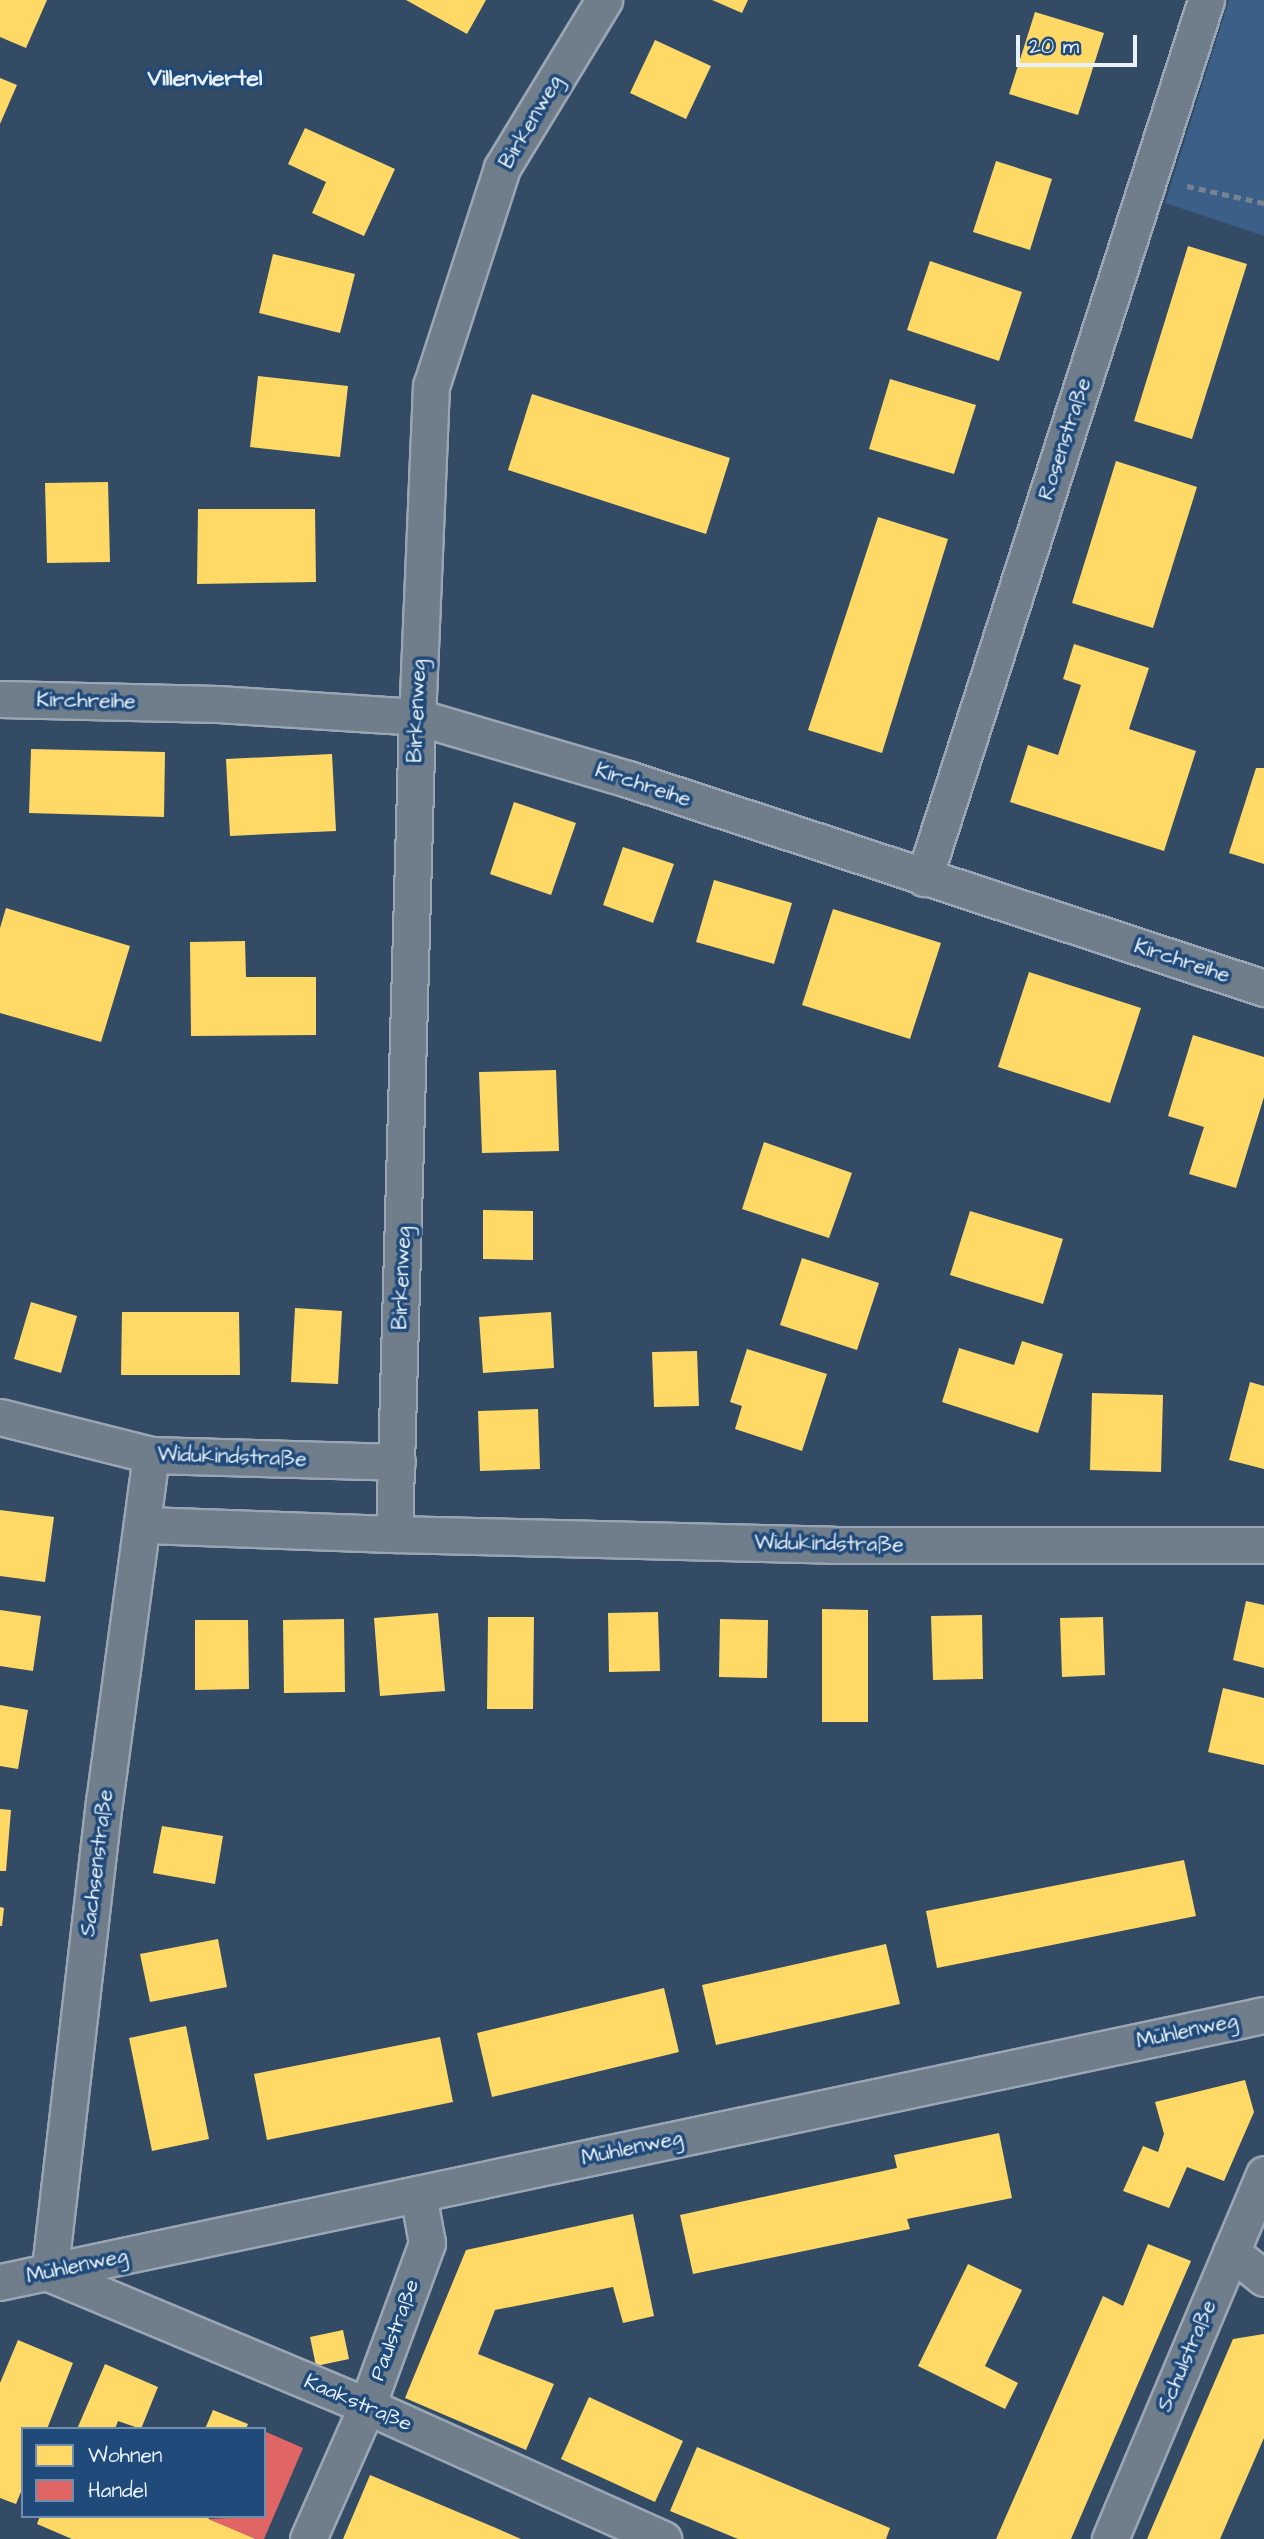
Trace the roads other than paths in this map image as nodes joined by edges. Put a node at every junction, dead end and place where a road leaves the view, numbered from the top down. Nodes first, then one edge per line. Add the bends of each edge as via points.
1 (604, 0) edge
2 (1206, 0) edge
3 (0, 699) edge
4 (417, 717) junction
5 (924, 878) junction
6 (1264, 988) edge
7 (0, 1417) edge
8 (151, 1455) junction
9 (397, 1462) junction
10 (143, 1525) junction
11 (394, 1534) junction
12 (1264, 1545) edge
13 (1264, 2015) edge
14 (1264, 2174) edge
15 (418, 2194) junction
16 (1231, 2252) junction
17 (49, 2273) junction
18 (1264, 2278) edge
19 (0, 2282) edge
20 (367, 2406) junction
21 (308, 2539) edge
22 (663, 2539) edge
23 (1110, 2539) edge

1 - 4 street, Birkenweg via 502,169 432,386
2 - 5 street, Rosenstraße
3 - 4 street, Kirchreihe via 218,704
4 - 5 street, Kirchreihe via 628,779
4 - 9 street, Birkenweg
5 - 6 street, Kirchreihe
7 - 8 street, Widukindstraße
8 - 9 street, Widukindstraße
8 - 10 street, Sachsenstraße
9 - 11 street
10 - 11 street, Widukindstraße
10 - 17 street, Sachsenstraße via 104,1801
11 - 12 street, Widukindstraße via 834,1545
13 - 15 street, Mühlenweg
14 - 16 street, Schulstraße
15 - 17 street, Mühlenweg
15 - 20 street, Paulstraße via 427,2243
16 - 18 street
16 - 23 street, Schulstraße
17 - 19 street, Mühlenweg
17 - 20 street, Kaakstraße
20 - 21 street, Paulstraße
20 - 22 street, Kaakstraße

